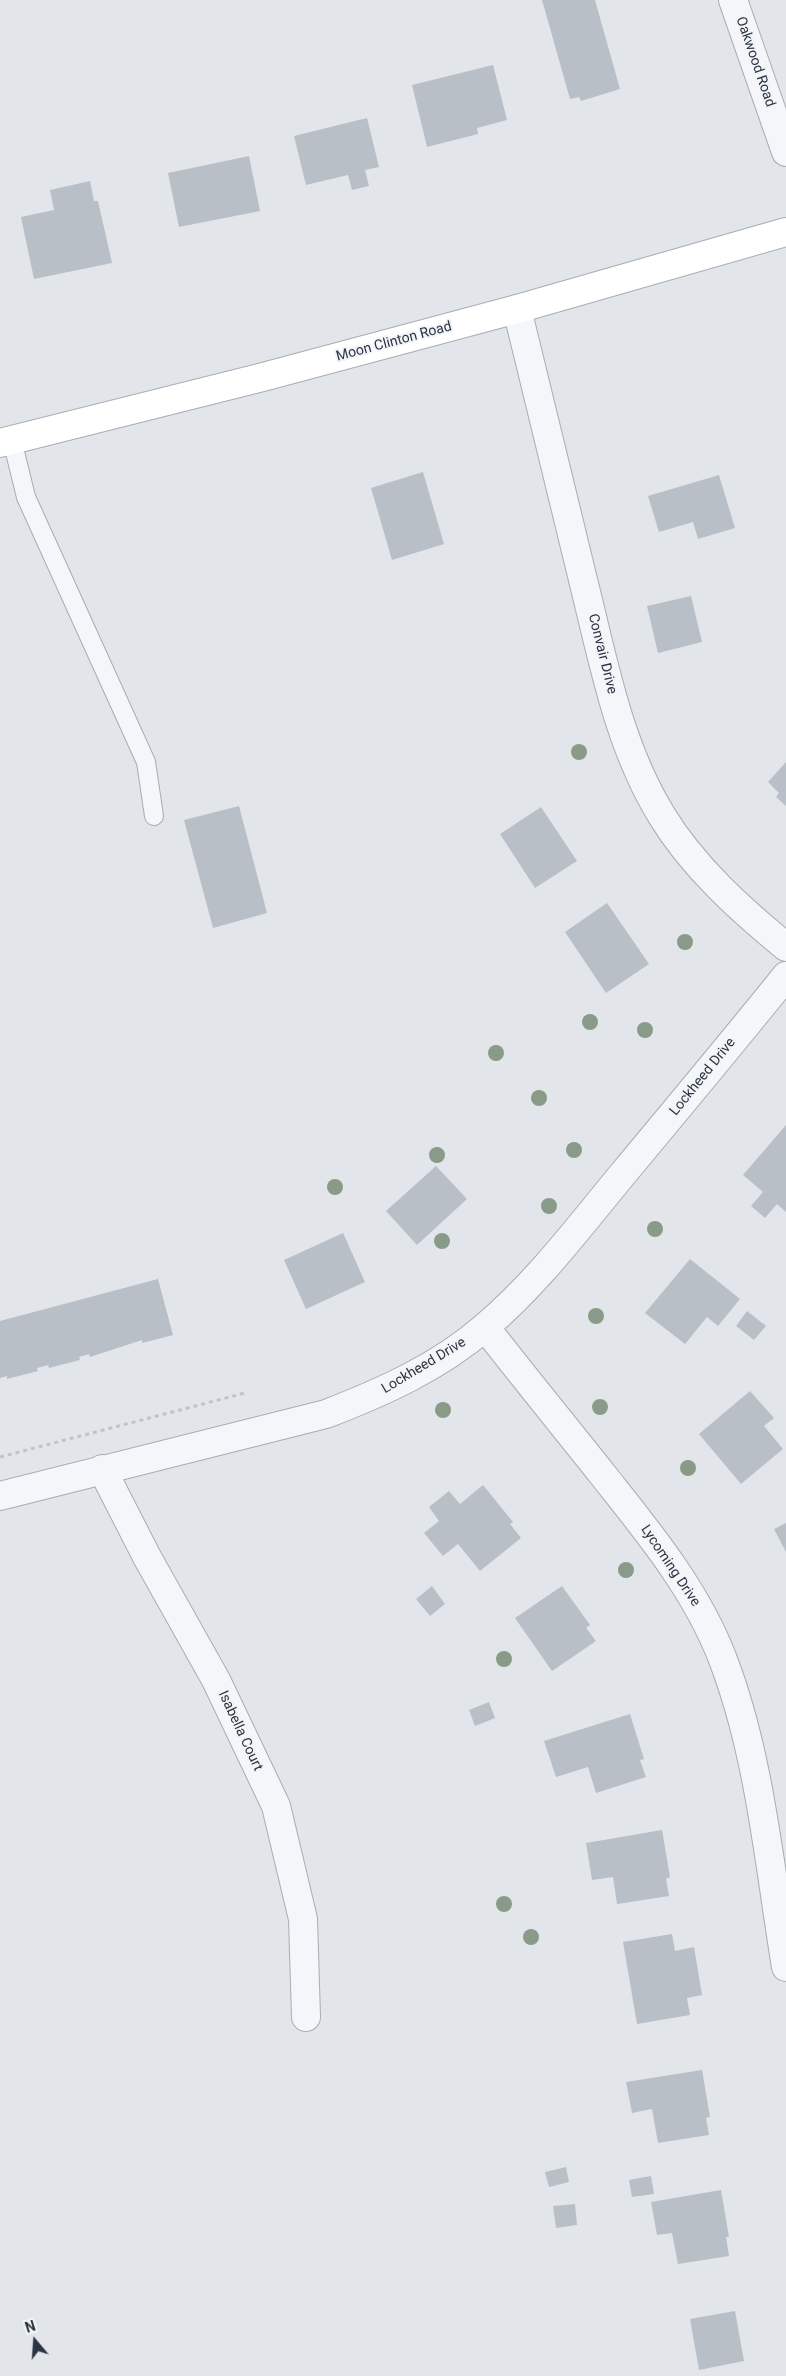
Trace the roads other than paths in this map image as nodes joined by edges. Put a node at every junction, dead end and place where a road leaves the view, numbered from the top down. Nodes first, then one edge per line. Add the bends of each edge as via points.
1 (733, 0) edge
2 (786, 152) edge
3 (786, 232) edge
4 (517, 309) junction
5 (6, 442) edge
6 (154, 816) dead end
7 (786, 947) edge
8 (786, 976) edge
9 (485, 1327) junction
10 (102, 1469) junction
11 (0, 1496) edge
12 (786, 1967) edge
13 (306, 2017) dead end

1 - 2 street, Oakwood Road
3 - 4 street, Moon Clinton Road
4 - 5 street, Moon Clinton Road
4 - 7 street, Convair Drive via 606,675 632,759 663,818 688,850 722,889
5 - 6 lane via 26,498 146,762
8 - 9 street, Lockheed Drive via 585,1220 529,1284
9 - 10 street, Lockheed Drive via 447,1356 407,1380 326,1414
9 - 12 street, Lycoming Drive via 651,1536 702,1613 722,1658 750,1754
10 - 11 street, Lockheed Drive
10 - 13 street, Isabella Court via 146,1557 216,1680 276,1806 303,1919

